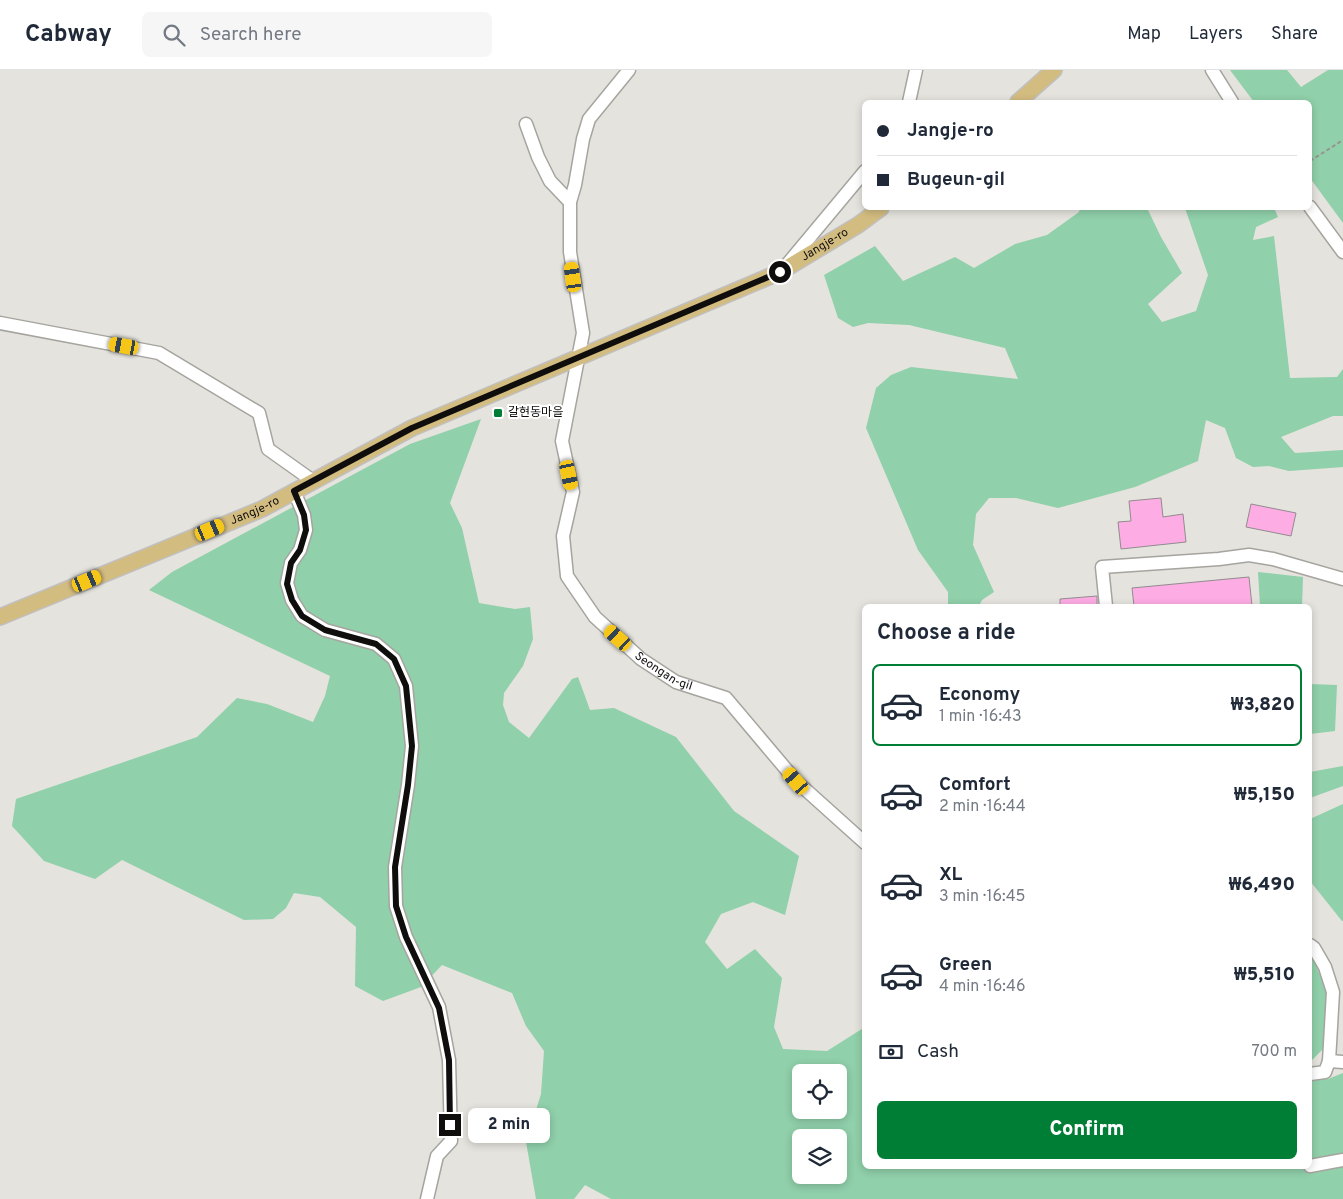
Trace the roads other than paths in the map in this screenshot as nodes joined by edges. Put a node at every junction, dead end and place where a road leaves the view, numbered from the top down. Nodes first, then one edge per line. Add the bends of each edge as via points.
1 (629, 70) edge
2 (916, 70) edge
3 (1054, 70) edge
4 (1212, 70) edge
5 (909, 100) edge
6 (1020, 100) edge
7 (1231, 100) edge
8 (526, 124) dead end
9 (862, 175) edge
10 (570, 202) junction
11 (878, 210) edge
12 (1312, 210) edge
13 (1343, 252) edge
14 (780, 272) junction
15 (0, 323) edge
16 (578, 358) junction
17 (313, 481) junction
18 (294, 491) junction
19 (1343, 579) edge
20 (1106, 604) edge
21 (0, 617) edge
22 (862, 840) edge
23 (1312, 947) edge
24 (1329, 1061) junction
25 (1343, 1062) edge
26 (1312, 1074) edge
27 (1343, 1160) edge
28 (1312, 1166) edge
29 (427, 1199) edge

1 - 10 street, Seongan-gil via 590,118
2 - 5 street
3 - 6 main road
4 - 7 street
8 - 10 street via 550,181
9 - 14 street
10 - 16 street, Seongan-gil via 570,252 583,333
11 - 14 main road, Jangje-ro
12 - 13 street
14 - 16 main road, Jangje-ro
15 - 17 street via 159,352 259,413 268,449
16 - 17 main road, Jangje-ro via 412,428
16 - 22 street, Seongan-gil via 562,441 573,492 563,536 567,576 596,617 642,659 676,682 726,698 796,781
17 - 18 main road, Jangje-ro
18 - 21 main road, Jangje-ro via 262,508
18 - 29 street via 306,530 300,550 291,563 287,584 292,600 302,616 325,630 376,644 394,659 406,686 412,746 395,867 396,906 406,937 439,1008 449,1060 451,1141 437,1156
19 - 20 street via 1249,554 1102,567
23 - 24 street via 1325,967 1333,992
24 - 25 street
24 - 26 street via 1325,1072
27 - 28 street

